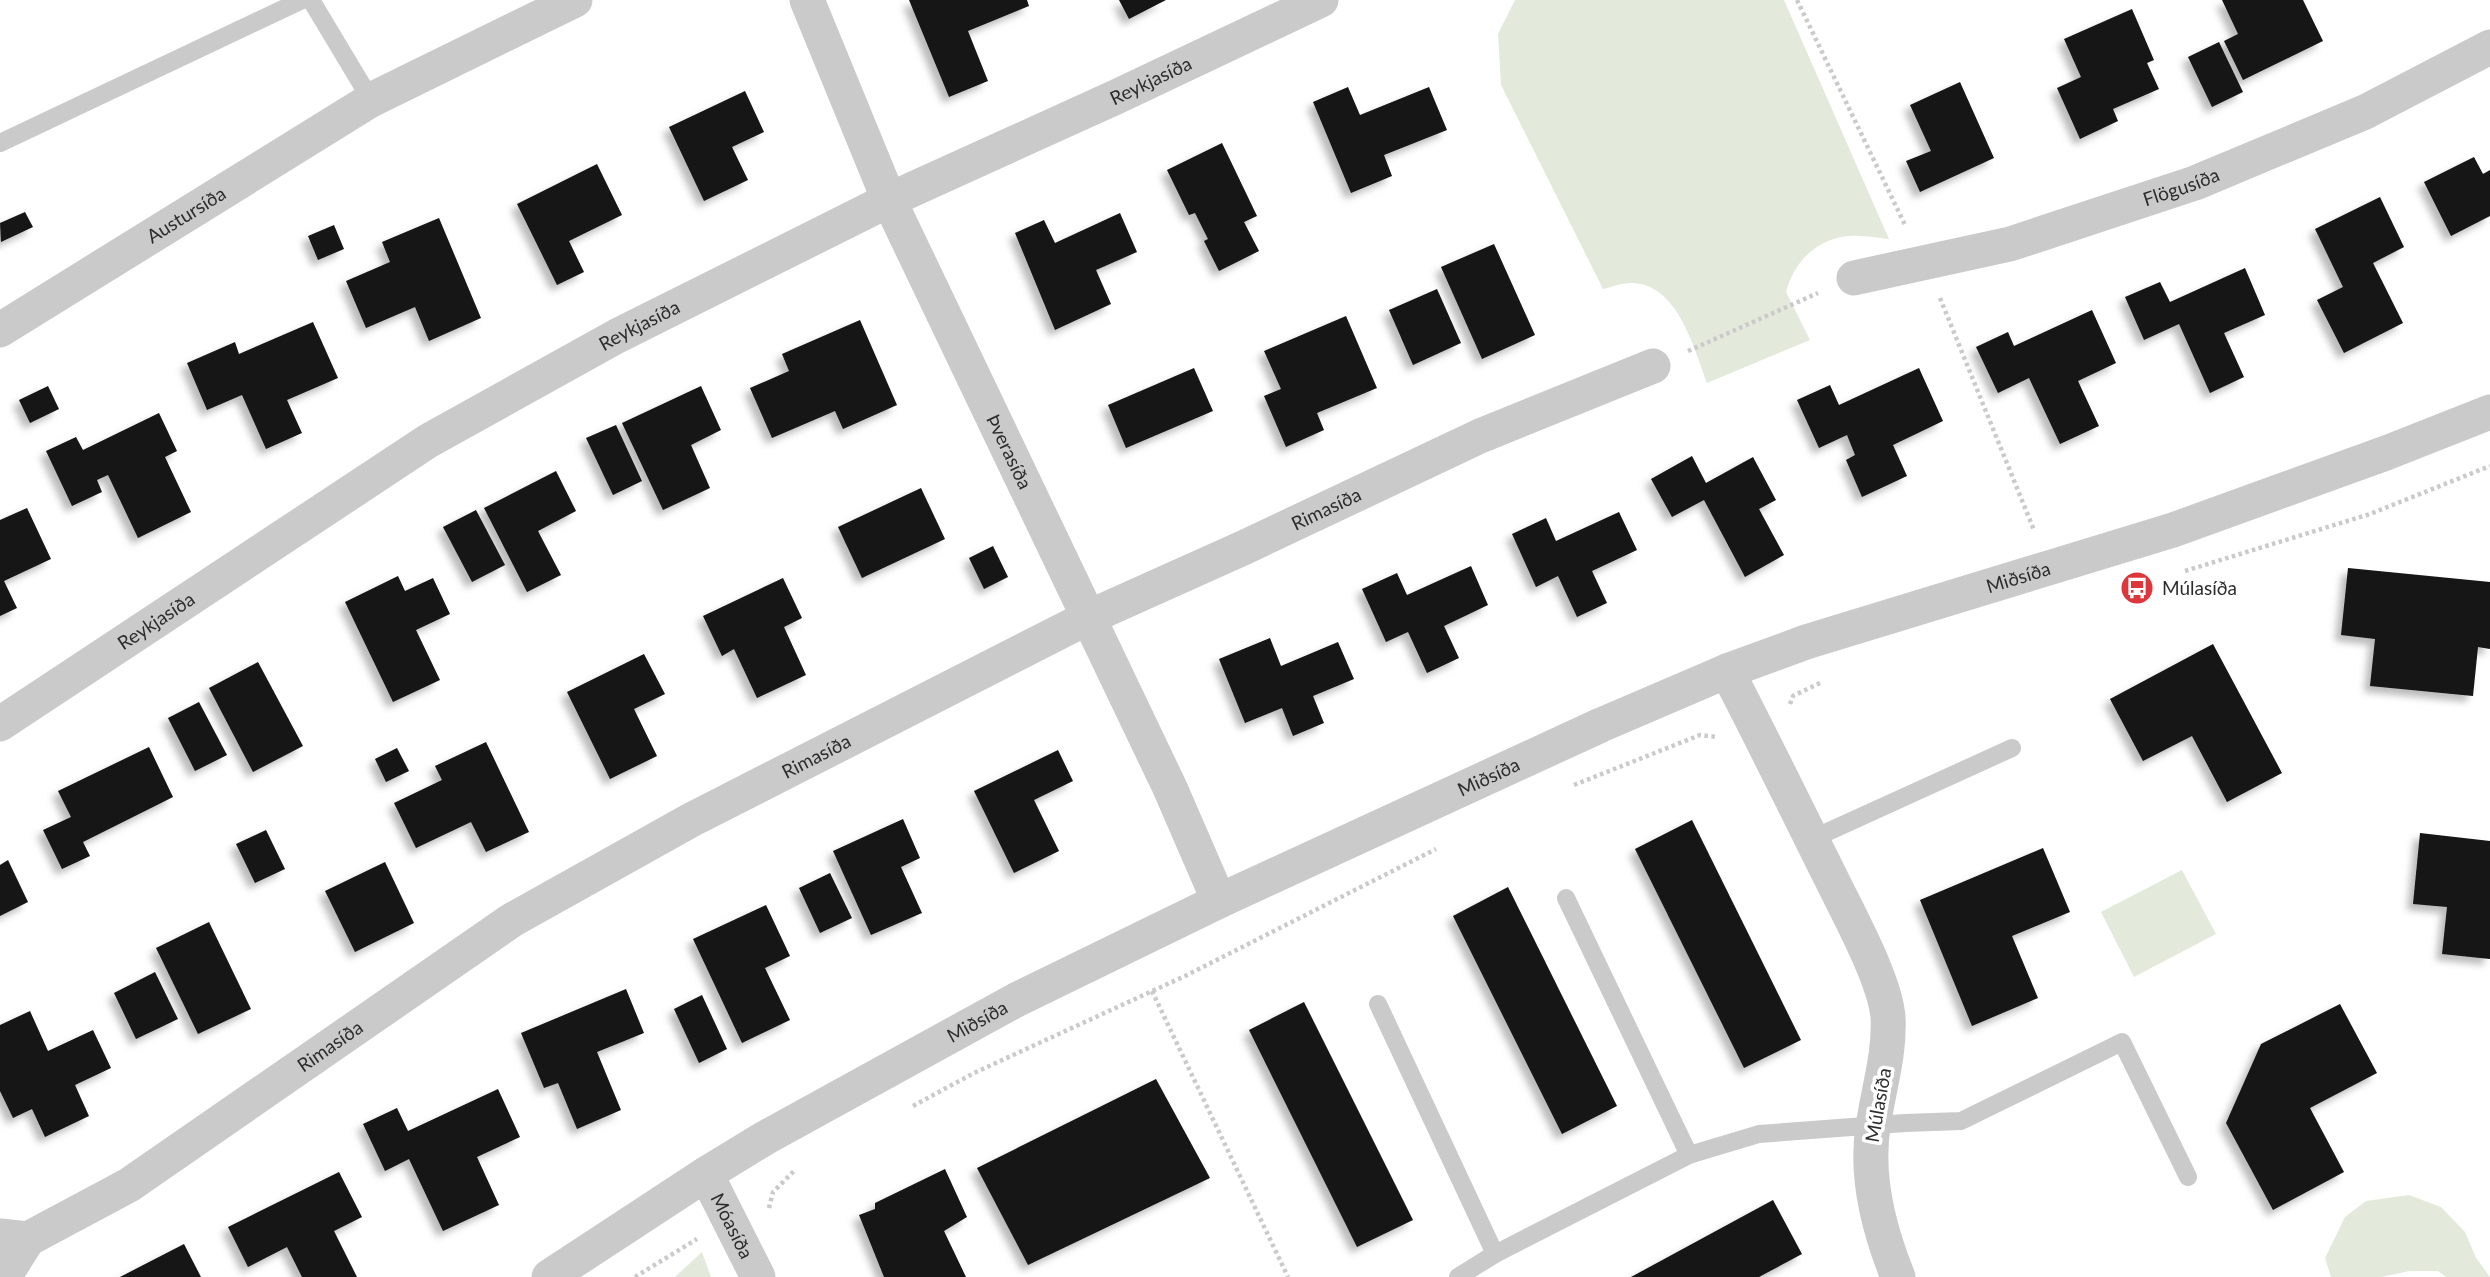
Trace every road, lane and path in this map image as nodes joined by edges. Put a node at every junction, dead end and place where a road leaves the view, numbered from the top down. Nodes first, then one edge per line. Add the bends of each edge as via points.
1 (302, 0) edge
2 (311, 0) edge
3 (575, 0) edge
4 (807, 0) edge
5 (1321, 0) edge
6 (2490, 47) edge
7 (371, 100) junction
8 (0, 143) edge
9 (889, 200) junction
10 (1854, 278) joint
11 (0, 330) edge
12 (1653, 366) joint
13 (2490, 412) edge
14 (2490, 466) edge
15 (2182, 572) dead end
16 (1087, 618) junction
17 (1727, 671) junction
18 (1829, 678) dead end
19 (0, 724) edge
20 (1758, 732) junction
21 (2012, 748) dead end
22 (1566, 788) dead end
23 (1812, 839) junction
24 (1444, 845) dead end
25 (1566, 898) dead end
26 (1219, 901) junction
27 (1152, 991) junction
28 (1378, 1004) dead end
29 (907, 1110) dead end
30 (1873, 1126) junction
31 (1689, 1155) junction
32 (804, 1166) dead end
33 (706, 1174) junction
34 (2188, 1177) dead end
35 (14, 1238) edge
36 (739, 1241) junction
37 (1495, 1254) junction
38 (5, 1277) edge
39 (549, 1277) edge
40 (635, 1277) edge
41 (758, 1277) edge
42 (1288, 1277) edge
43 (1458, 1277) edge
44 (1898, 1277) edge

1 - 8 lane
2 - 7 lane
3 - 7 street, Austursíða
4 - 9 street, Þverasíða
5 - 9 street, Reykjasíða
6 - 10 street, Flögusíða via 2365,112 2195,183 2010,244
7 - 11 street, Austursíða
9 - 16 street, Þverasíða
9 - 19 street, Reykjasíða via 617,336 428,441
10 - 12 path
12 - 16 street, Rimasíða via 1480,436
13 - 17 street, Miðsíða via 2173,530 1807,642
14 - 15 path via 2370,514
16 - 26 street, Þverasíða
16 - 35 street, Rimasíða via 691,820 512,920 129,1185
17 - 20 street, Múlasíða
17 - 26 street, Miðsíða
18 - 20 path via 1793,696 1789,720
20 - 22 path via 1727,745 1716,737 1700,735
20 - 23 street, Múlasíða
21 - 23 lane
23 - 30 street, Múlasíða via 1875,972 1888,1015 1886,1068
24 - 27 path
25 - 31 lane
26 - 33 street, Miðsíða via 1016,1000
27 - 29 path via 974,1073
27 - 42 path
28 - 37 lane
30 - 31 lane via 1759,1134
30 - 34 lane via 1962,1121 2122,1042
30 - 44 street, Múlasíða via 1870,1158 1876,1209
31 - 37 lane
32 - 36 path via 773,1192 769,1207 772,1223
33 - 36 street, Móasíða
33 - 39 street, Miðsíða
35 - 38 street, Rimasíða
36 - 40 path via 717,1254 713,1245 699,1238
36 - 41 street, Móasíða
37 - 43 lane

